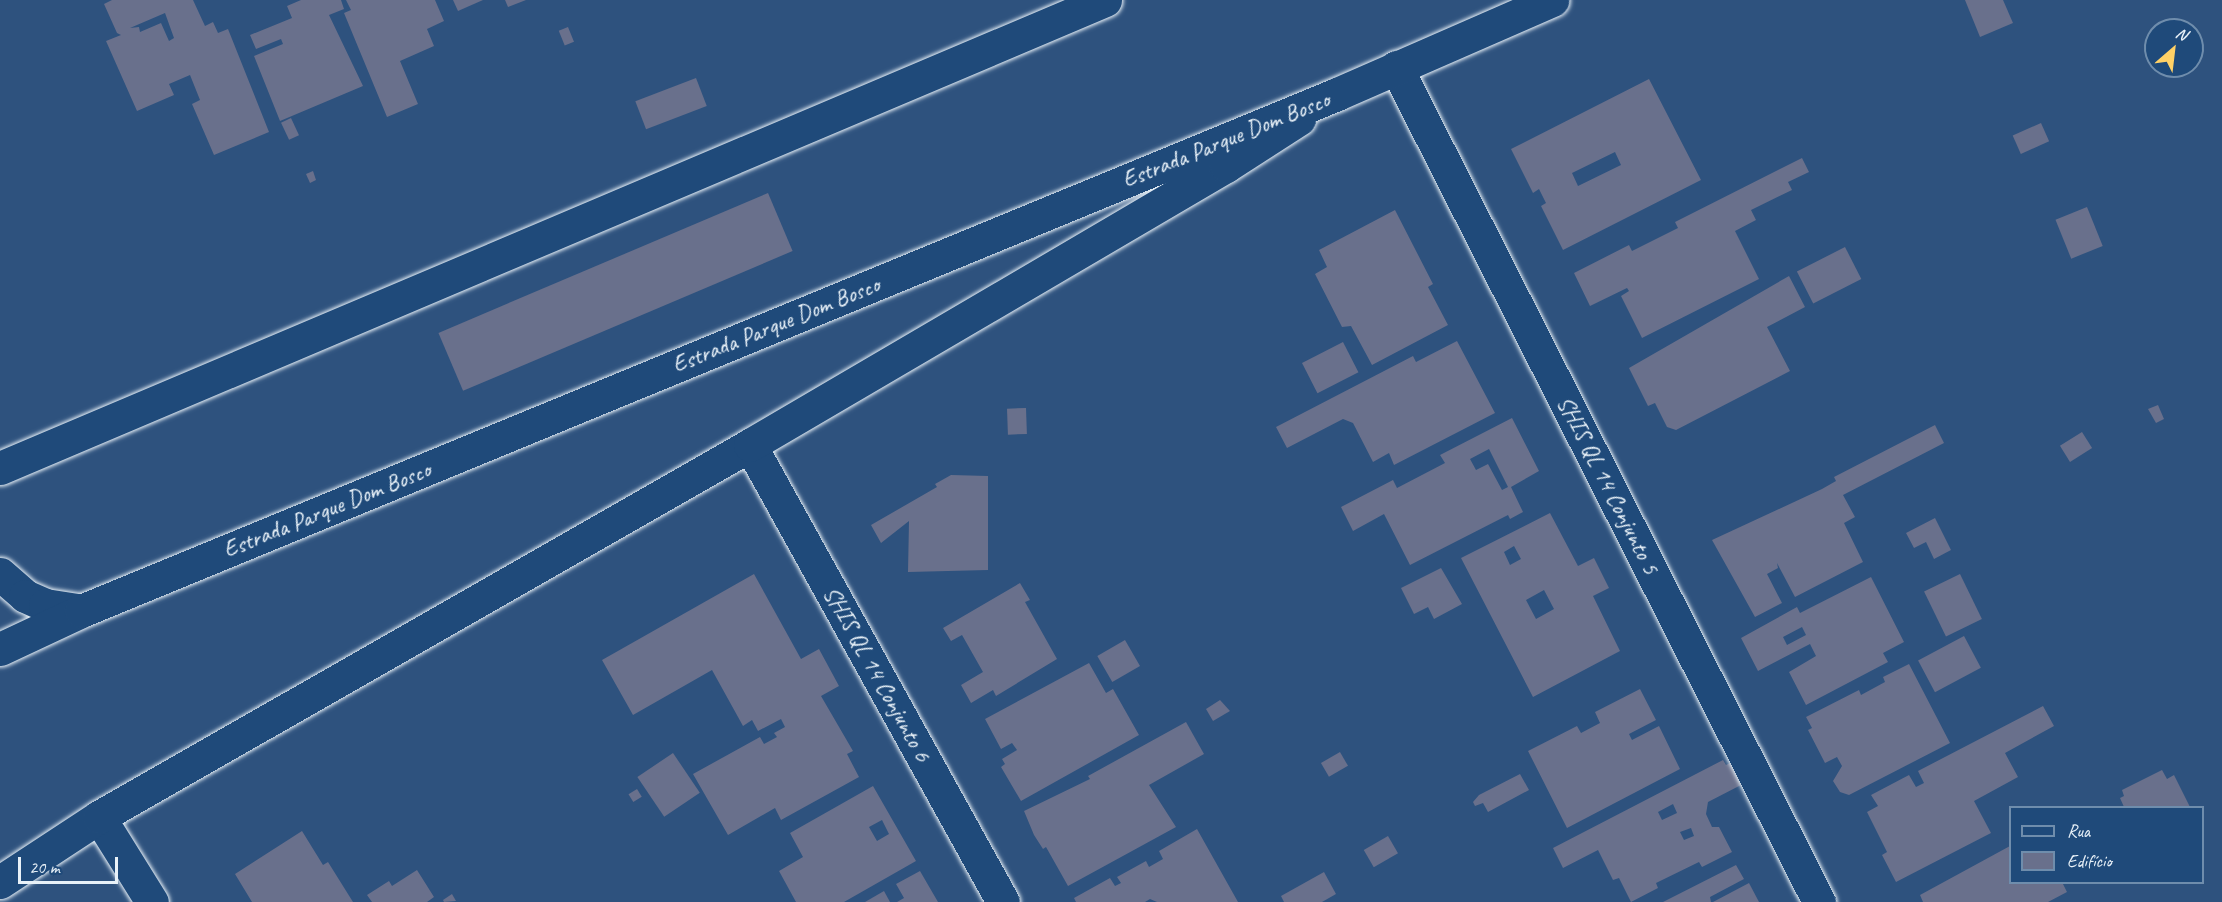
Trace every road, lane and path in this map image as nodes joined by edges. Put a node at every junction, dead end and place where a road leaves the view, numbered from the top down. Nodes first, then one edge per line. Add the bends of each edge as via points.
1 (1105, 0) edge
2 (1552, 0) edge
3 (1396, 67) junction
4 (1337, 94) junction
5 (750, 445) junction
6 (4, 469) edge
7 (0, 574) edge
8 (81, 611) junction
9 (0, 649) edge
10 (99, 817) junction
11 (0, 882) edge
12 (152, 902) edge
13 (1003, 902) edge
14 (1819, 902) edge

1 - 6 street
2 - 3 street, Estrada Parque Dom Bosco
3 - 4 street, Estrada Parque Dom Bosco
3 - 14 street, SHIS QL 14 Conjunto 5
4 - 5 street via 1226,166
4 - 8 street, Estrada Parque Dom Bosco
5 - 10 street
5 - 13 street, SHIS QL 14 Conjunto 6
7 - 8 street via 25,596 45,605
8 - 9 street, Estrada Parque Dom Bosco
10 - 11 street
10 - 12 street

